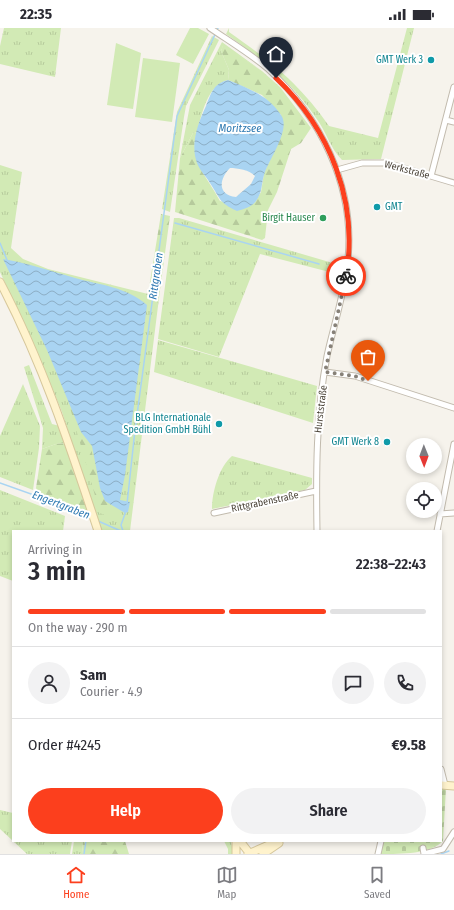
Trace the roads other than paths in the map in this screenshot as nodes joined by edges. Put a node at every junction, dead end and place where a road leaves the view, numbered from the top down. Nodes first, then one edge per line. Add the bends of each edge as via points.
1 (212, 29) edge
2 (454, 87) edge
3 (446, 120) junction
4 (454, 122) edge
5 (337, 170) junction
6 (431, 176) junction
7 (454, 183) edge
8 (0, 282) edge
9 (325, 372) junction
10 (454, 408) edge
11 (454, 444) edge
12 (316, 491) junction
13 (442, 504) edge
14 (214, 513) dead end
15 (454, 513) edge
16 (442, 514) edge
17 (439, 518) edge
18 (97, 528) edge
19 (317, 530) edge
20 (437, 530) edge
21 (443, 785) edge
22 (454, 786) edge
23 (454, 832) edge
24 (236, 842) edge
25 (241, 842) edge
26 (277, 842) edge
27 (278, 842) edge
28 (381, 842) edge
29 (422, 848) dead end
30 (443, 851) edge
31 (269, 852) edge
32 (236, 854) edge
33 (249, 854) edge
34 (263, 854) edge
35 (378, 854) edge
36 (424, 854) edge

1 - 5 street, Hurststraße via 266,68 287,88 310,115 326,143
2 - 3 street
3 - 4 street
3 - 6 street
5 - 6 street, Werkstraße via 375,162
5 - 9 street, Hurststraße via 345,198 350,242 343,292
6 - 7 street, Werkstraße
8 - 18 main road via 38,361
9 - 10 street via 355,376
9 - 12 street, Hurststraße via 317,427
11 - 13 street
12 - 14 street, Rittgrabenstraße
12 - 19 street, Hurststraße
15 - 16 street
17 - 20 street
21 - 22 main road
23 - 30 street
24 - 32 main road
25 - 33 main road
26 - 33 main road
27 - 31 main road
28 - 35 street
29 - 36 street
30 - 36 street
31 - 34 main road

